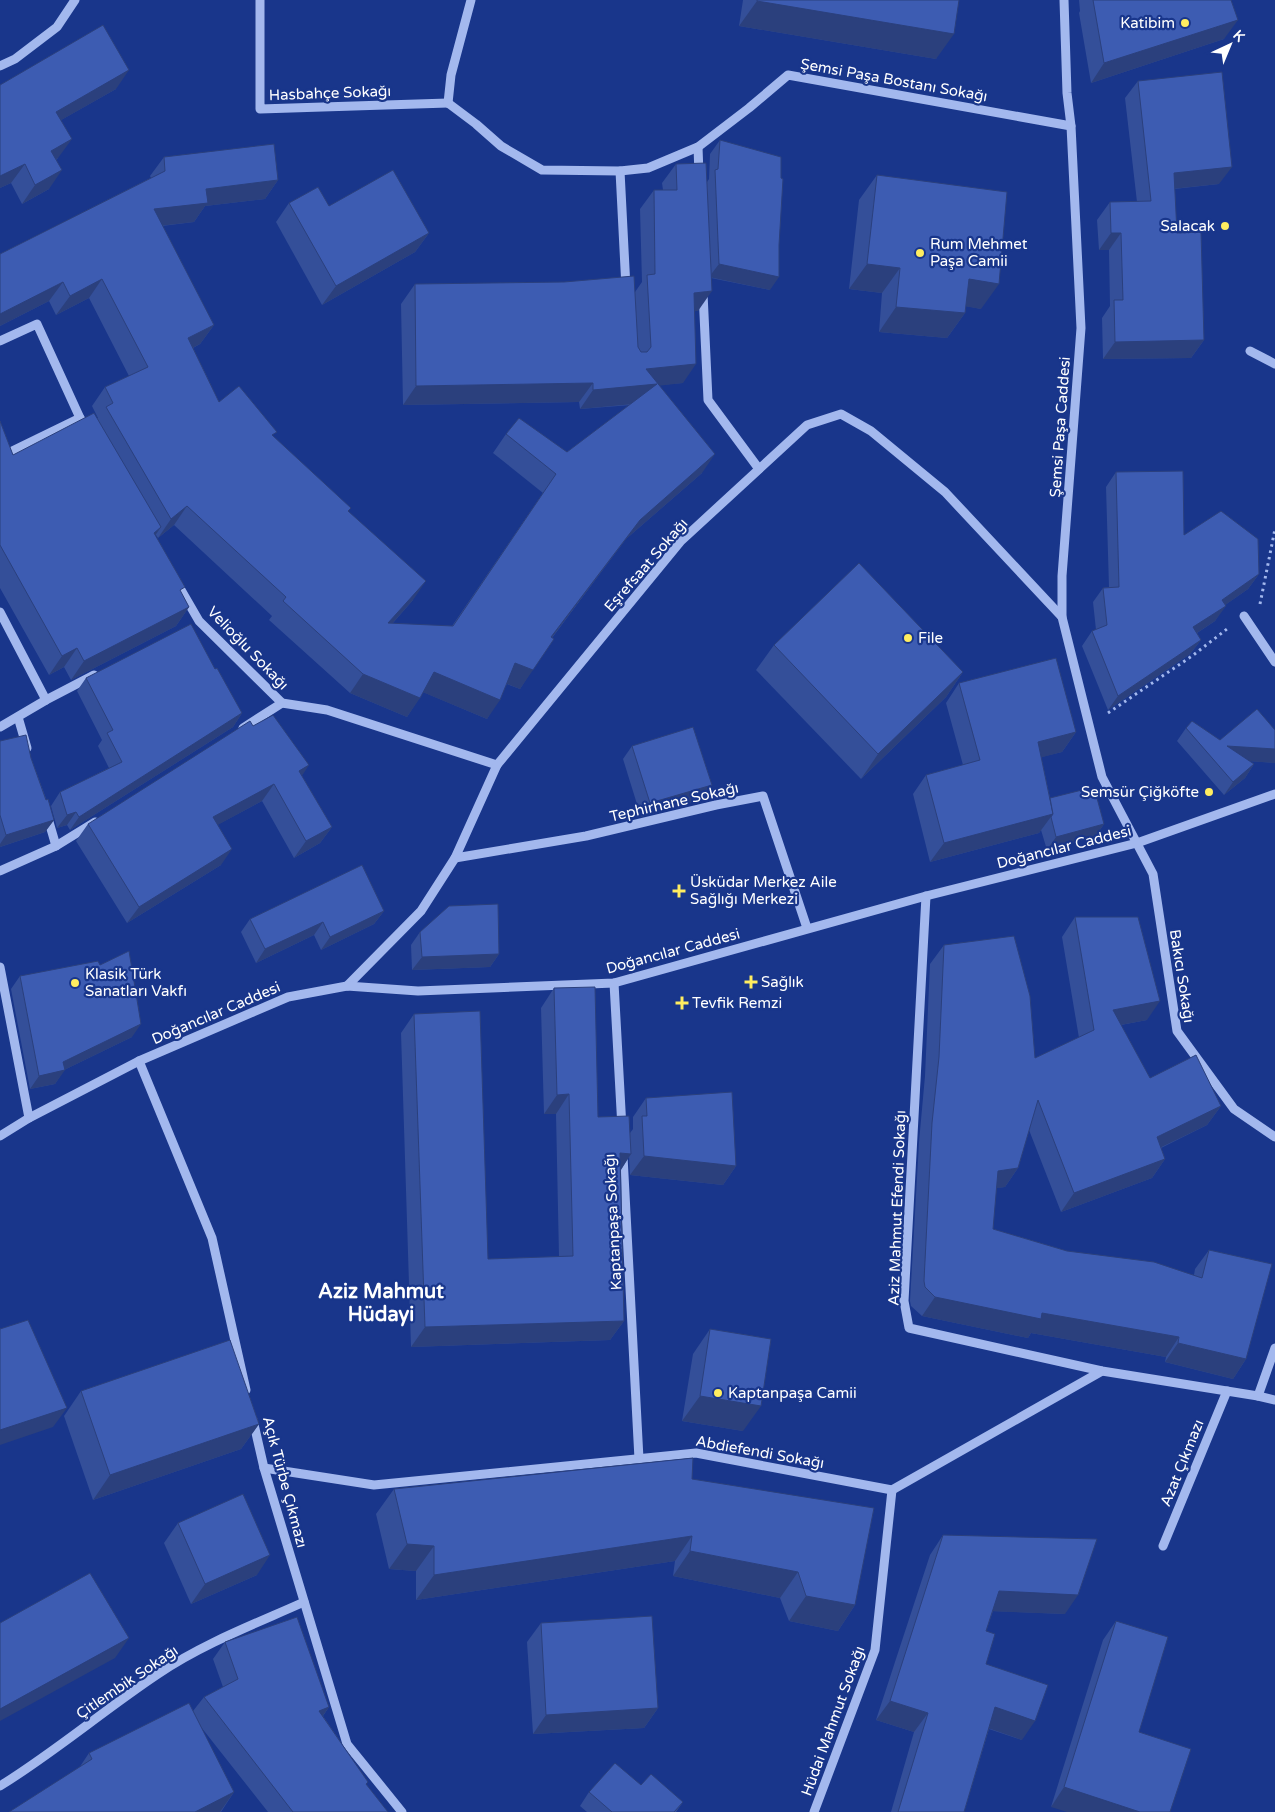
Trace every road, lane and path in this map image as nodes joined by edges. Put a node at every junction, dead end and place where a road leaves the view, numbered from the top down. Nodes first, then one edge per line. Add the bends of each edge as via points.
1 (75, 0) edge
2 (260, 0) edge
3 (471, 0) edge
4 (1064, 0) edge
5 (0, 66) edge
6 (448, 103) junction
7 (1072, 126) junction
8 (698, 147) junction
9 (620, 171) junction
10 (699, 186) edge
11 (703, 283) edge
12 (627, 298) edge
13 (0, 341) edge
14 (1250, 351) dead end
15 (1275, 364) edge
16 (80, 418) junction
17 (90, 435) edge
18 (0, 457) edge
19 (759, 468) junction
20 (1275, 529) edge
21 (174, 579) edge
22 (0, 612) edge
23 (1244, 616) junction
24 (1062, 617) junction
25 (1275, 662) edge
26 (106, 669) edge
27 (46, 700) junction
28 (282, 703) junction
29 (18, 717) junction
30 (1090, 726) junction
31 (0, 727) edge
32 (232, 735) edge
33 (29, 754) edge
34 (497, 765) junction
35 (1275, 794) edge
36 (45, 809) edge
37 (107, 815) edge
38 (1137, 843) junction
39 (56, 846) junction
40 (455, 858) junction
41 (0, 871) edge
42 (926, 896) junction
43 (808, 928) junction
44 (0, 968) edge
45 (614, 983) junction
46 (347, 986) junction
47 (139, 1061) junction
48 (29, 1118) junction
49 (0, 1136) edge
50 (1275, 1137) edge
51 (1275, 1348) edge
52 (1102, 1371) junction
53 (1227, 1391) junction
54 (1258, 1396) junction
55 (1275, 1400) edge
56 (249, 1401) edge
57 (251, 1411) edge
58 (639, 1459) junction
59 (264, 1468) junction
60 (892, 1490) junction
61 (1162, 1546) dead end
62 (304, 1602) junction
63 (0, 1786) edge
64 (402, 1812) edge
65 (814, 1812) edge

1 - 5 street via 57,27 15,59
2 - 6 street, Hasbahçe Sokağı via 260,109
3 - 6 street via 451,75
4 - 7 street, Şemsi Paşa Caddesi via 1067,93
6 - 9 street, Şemsi Paşa Bostanı Sokağı via 501,146 542,170
7 - 8 street, Şemsi Paşa Bostanı Sokağı via 788,75
7 - 24 street, Şemsi Paşa Caddesi via 1081,328 1062,576
8 - 9 street, Şemsi Paşa Bostanı Sokağı via 648,168
8 - 10 street
9 - 12 street
11 - 19 street via 708,400
13 - 16 street via 37,324
14 - 15 street
16 - 17 street
16 - 18 street
19 - 24 street, Eşrefsaat Sokağı via 808,426 841,414 871,431 945,492
19 - 34 street, Eşrefsaat Sokağı via 681,541
20 - 23 path via 1261,604
21 - 28 street, Velioğlu Sokağı via 195,624
22 - 27 street
23 - 25 street
23 - 30 path
24 - 30 street, Şemsi Paşa Caddesi
26 - 27 street
27 - 29 street
28 - 32 street
28 - 34 street, Velioğlu Sokağı via 327,710
29 - 31 street
29 - 33 street
30 - 38 street, Şemsi Paşa Caddesi via 1102,777
34 - 40 street, Eşrefsaat Sokağı
35 - 38 street, Doğancılar Caddesi
36 - 39 street
37 - 39 street
38 - 42 street, Doğancılar Caddesi
38 - 50 street, Bakıcı Sokağı via 1152,874 1176,1031 1234,1110
39 - 41 street
40 - 43 street, Tephirhane Sokağı via 586,836 763,796
40 - 46 street, Eşrefsaat Sokağı via 421,911
42 - 43 street, Doğancılar Caddesi
42 - 52 street, Aziz Mahmut Efendi Sokağı via 904,1301 909,1328
43 - 45 street, Doğancılar Caddesi
44 - 48 street
45 - 46 street, Doğancılar Caddesi via 418,991
45 - 58 street, Kaptanpaşa Sokağı
46 - 47 street, Doğancılar Caddesi via 288,996
47 - 48 street, Doğancılar Caddesi
47 - 56 street, Açık Türbe Çıkmazı via 212,1238
48 - 49 street, Doğancılar Caddesi
51 - 54 street
52 - 53 street, Aziz Mahmut Efendi Sokağı
52 - 60 street
53 - 54 street, Aziz Mahmut Efendi Sokağı
53 - 61 street, Azat Çıkmazı
54 - 55 street, Aziz Mahmut Efendi Sokağı
57 - 59 street, Açık Türbe Çıkmazı
58 - 59 street, Abdiefendi Sokağı via 374,1485
58 - 60 street, Abdiefendi Sokağı via 696,1453
59 - 62 street, Açık Türbe Çıkmazı
60 - 65 street, Hüdai Mahmut Sokağı via 875,1650
62 - 63 street, Çitlembik Sokağı via 205,1647 159,1673
62 - 64 street, Açık Türbe Çıkmazı via 347,1744

